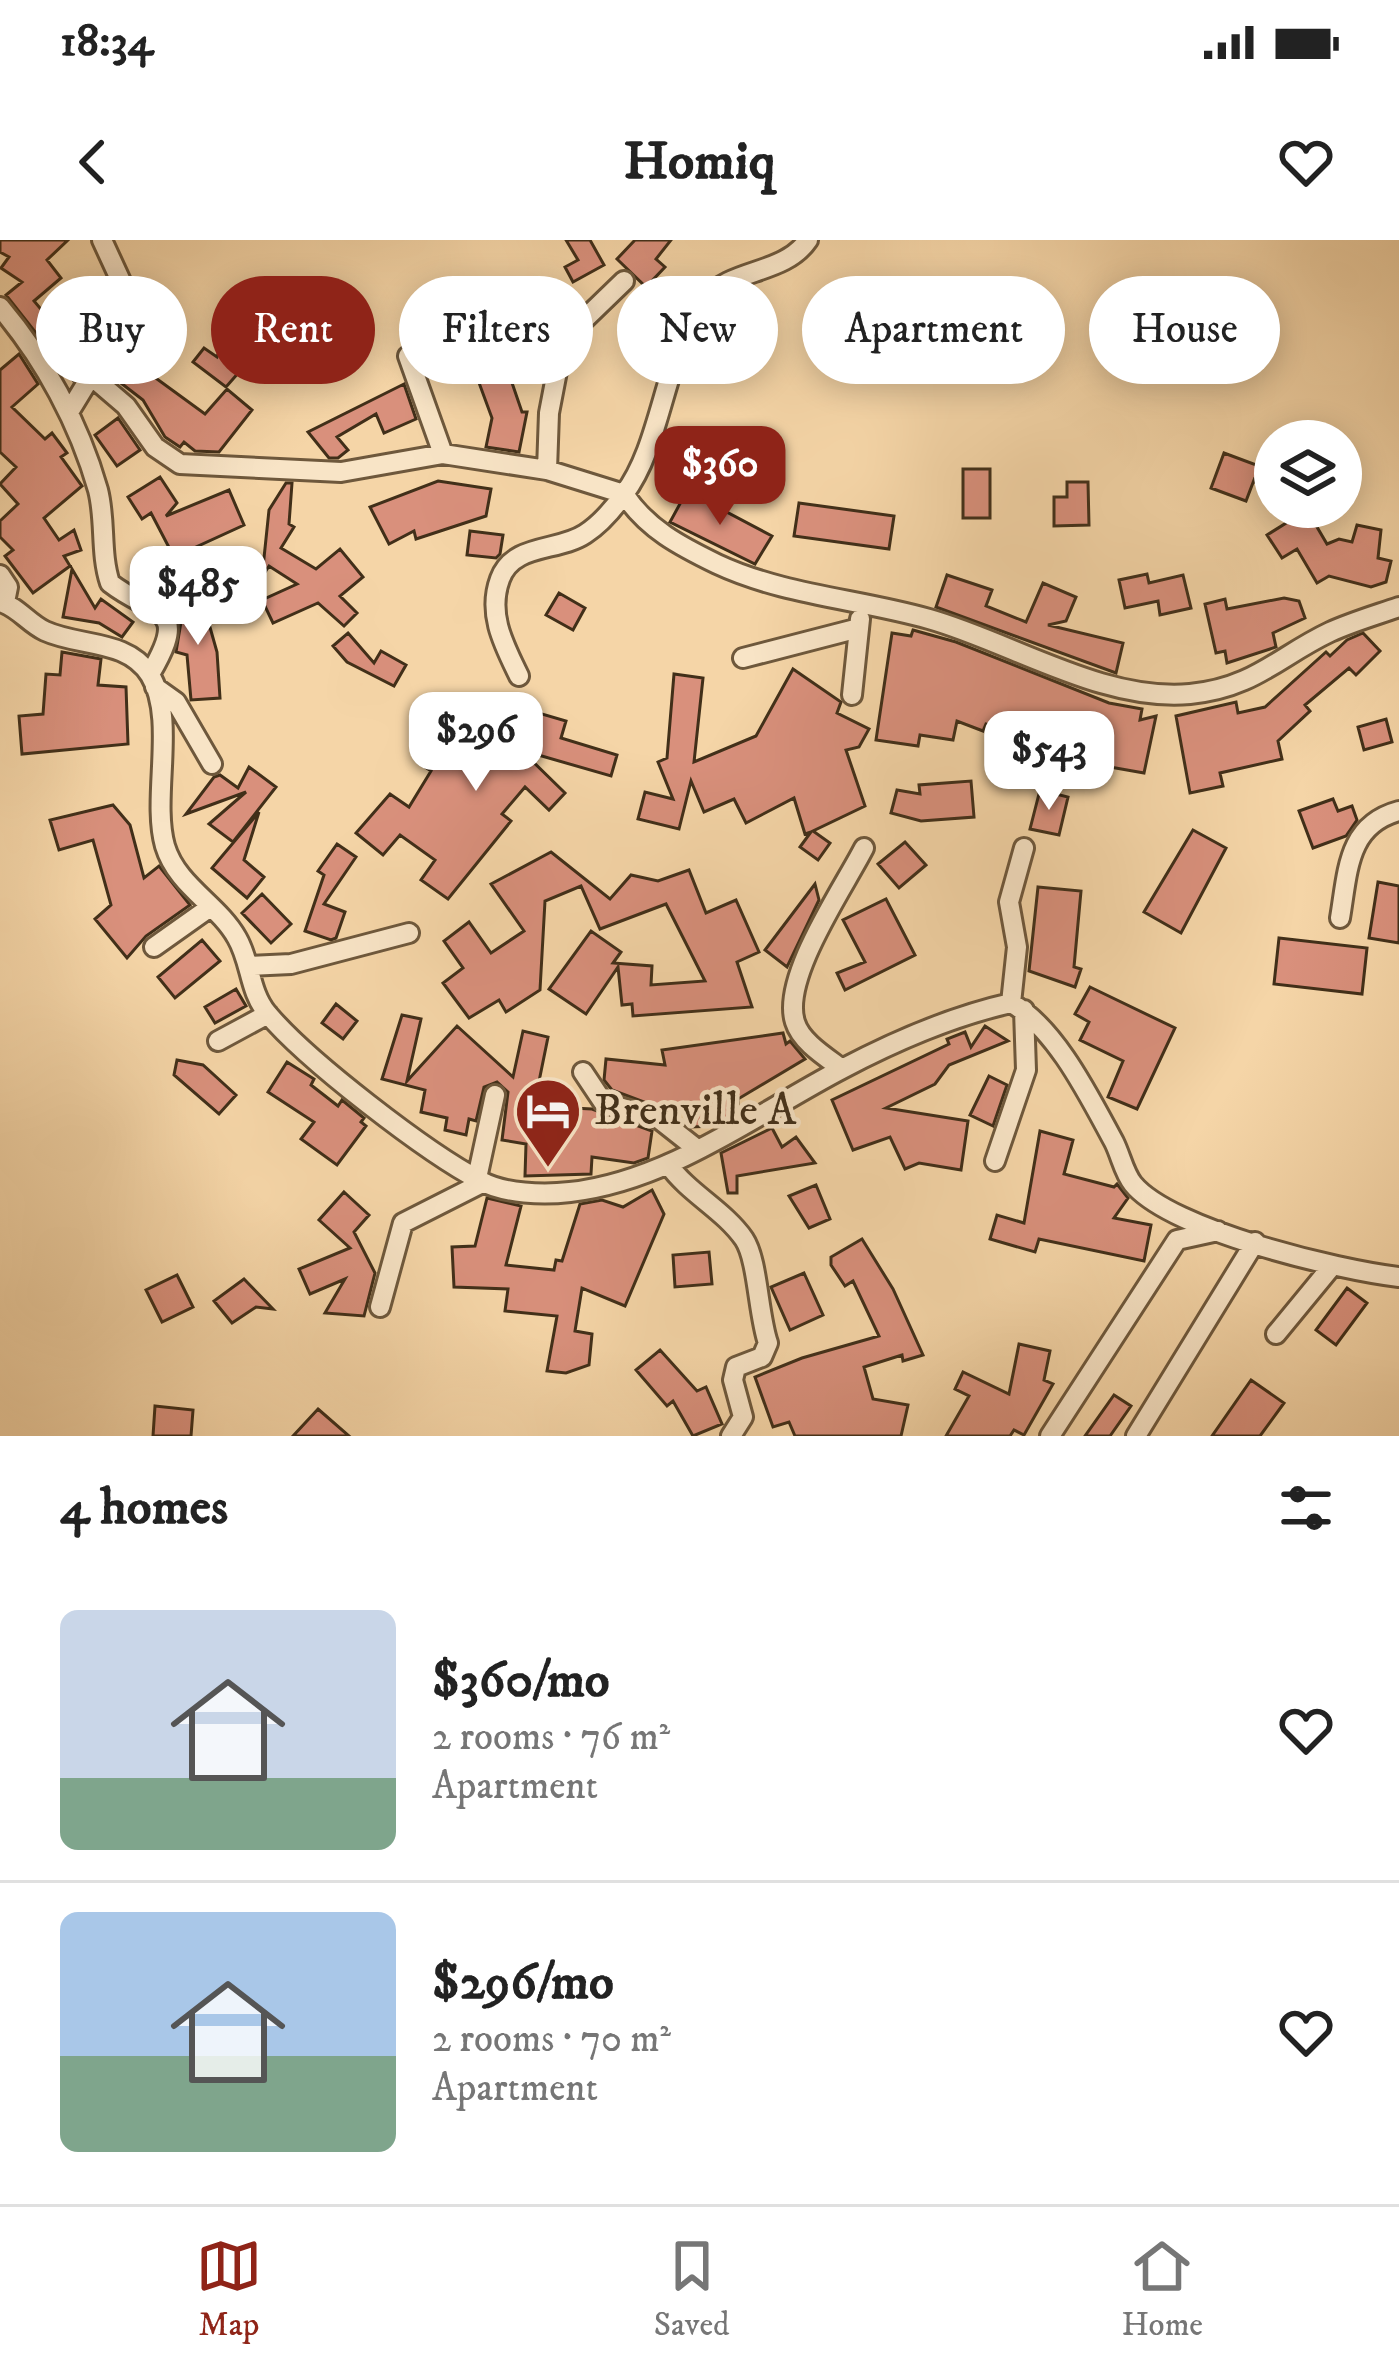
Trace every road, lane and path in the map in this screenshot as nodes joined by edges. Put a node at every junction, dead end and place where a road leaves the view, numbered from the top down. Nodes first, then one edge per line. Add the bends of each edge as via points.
1 (102, 240) edge
2 (808, 240) edge
3 (119, 276) edge
4 (617, 288) edge
5 (0, 307) edge
6 (86, 384) edge
7 (100, 384) edge
8 (418, 384) edge
9 (68, 412) junction
10 (443, 454) junction
11 (547, 470) junction
12 (624, 494) junction
13 (0, 575) edge
14 (3, 602) edge
15 (862, 603) junction
16 (1399, 607) edge
17 (859, 628) junction
18 (743, 658) dead end
19 (519, 676) dead end
20 (152, 681) junction
21 (852, 695) dead end
22 (212, 764) dead end
23 (1399, 811) edge
24 (864, 848) dead end
25 (1024, 848) dead end
26 (209, 908) junction
27 (1340, 918) dead end
28 (410, 933) dead end
29 (154, 947) dead end
30 (248, 966) junction
31 (1017, 1007) junction
32 (268, 1014) junction
33 (218, 1041) dead end
34 (842, 1069) junction
35 (583, 1072) dead end
36 (495, 1094) dead end
37 (697, 1149) junction
38 (995, 1162) dead end
39 (668, 1164) junction
40 (480, 1180) junction
41 (1223, 1230) junction
42 (1255, 1242) junction
43 (1332, 1266) junction
44 (1399, 1277) edge
45 (380, 1307) dead end
46 (1276, 1334) dead end
47 (731, 1436) edge
48 (1050, 1436) edge
49 (1136, 1436) edge

1 - 3 street
2 - 12 street via 784,262 706,298
4 - 11 street via 563,340
5 - 9 street
6 - 9 street
7 - 10 street via 180,464 340,472
8 - 10 street
9 - 20 street via 98,491 110,584 164,612 169,625
10 - 11 street
11 - 12 street
12 - 15 street via 641,519 721,566
12 - 19 street via 587,533 513,559 500,578 497,632
13 - 14 street via 8,587
14 - 20 street via 46,632 126,651
15 - 16 street via 979,634 1076,676 1187,694 1240,683 1327,633
15 - 17 street
17 - 18 street
17 - 21 street
20 - 22 street via 176,702
20 - 26 street via 160,712 160,826 167,853
23 - 27 street via 1362,832
24 - 34 street via 791,1001 796,1028
25 - 31 street via 1009,902
26 - 29 street
26 - 30 street via 237,936
28 - 30 street via 291,964
30 - 32 street
31 - 34 street via 973,1012
31 - 38 street via 1026,1070
31 - 41 street via 1078,1084 1130,1181 1156,1206
32 - 33 street
32 - 40 street via 348,1086
34 - 37 street
35 - 37 street via 603,1102 659,1119
36 - 40 street
37 - 39 street
39 - 40 street via 572,1192
39 - 47 street via 744,1239 755,1271 768,1343 762,1357 736,1367 743,1417
40 - 45 street via 403,1223
41 - 42 street
41 - 48 street via 1177,1240
42 - 43 street
42 - 49 street
43 - 44 street
43 - 46 street

